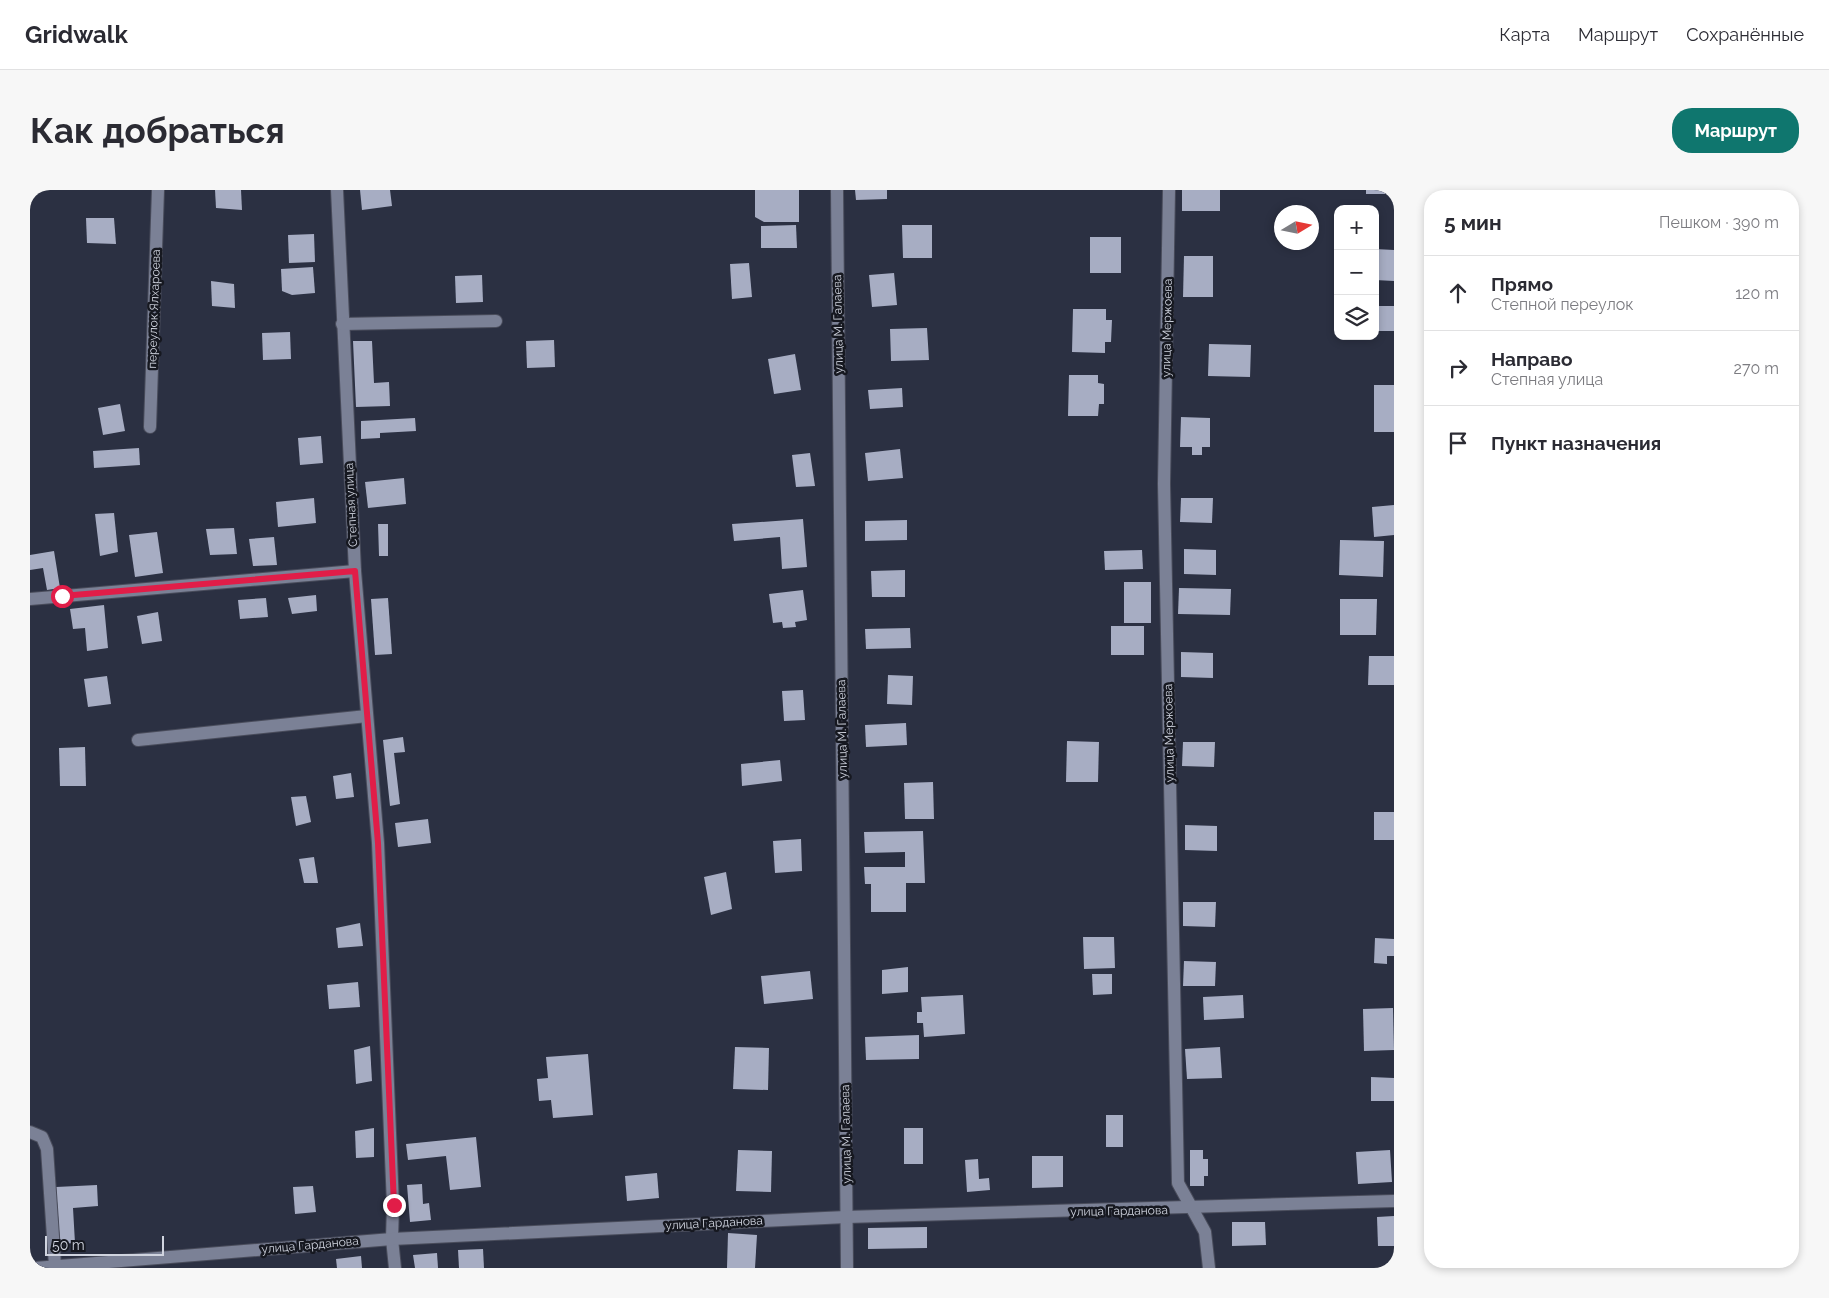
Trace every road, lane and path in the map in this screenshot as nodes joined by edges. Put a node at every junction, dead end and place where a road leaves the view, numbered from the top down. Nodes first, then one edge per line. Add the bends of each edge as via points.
1 (158, 190) edge
2 (337, 190) edge
3 (837, 190) edge
4 (1169, 190) edge
5 (496, 320) dead end
6 (342, 324) junction
7 (150, 427) dead end
8 (355, 571) junction
9 (30, 599) edge
10 (367, 716) junction
11 (138, 740) dead end
12 (30, 1132) edge
13 (1394, 1201) edge
14 (1192, 1209) junction
15 (846, 1217) junction
16 (392, 1239) junction
17 (55, 1266) junction
18 (35, 1268) edge
19 (395, 1268) edge
20 (847, 1268) edge
21 (1209, 1268) edge

1 - 7 street, переулок Ялхароева
2 - 6 street, Степная улица
3 - 15 street, улица М. Галаева
4 - 14 street, улица Мержоева via 1164,484 1178,1183
5 - 6 street
6 - 8 street, Степная улица
8 - 9 street
8 - 10 street, Степная улица
10 - 11 street
10 - 16 street, Степная улица via 378,843 387,1022 394,1205
12 - 17 street via 42,1137 47,1149
13 - 14 street, улица Гарданова
14 - 15 street, улица Гарданова
14 - 21 street, улица Мержоева via 1206,1232
15 - 16 street, улица Гарданова
15 - 20 street, улица М. Галаева
16 - 17 street, улица Гарданова
16 - 19 street, Степная улица
17 - 18 street, улица Гарданова

